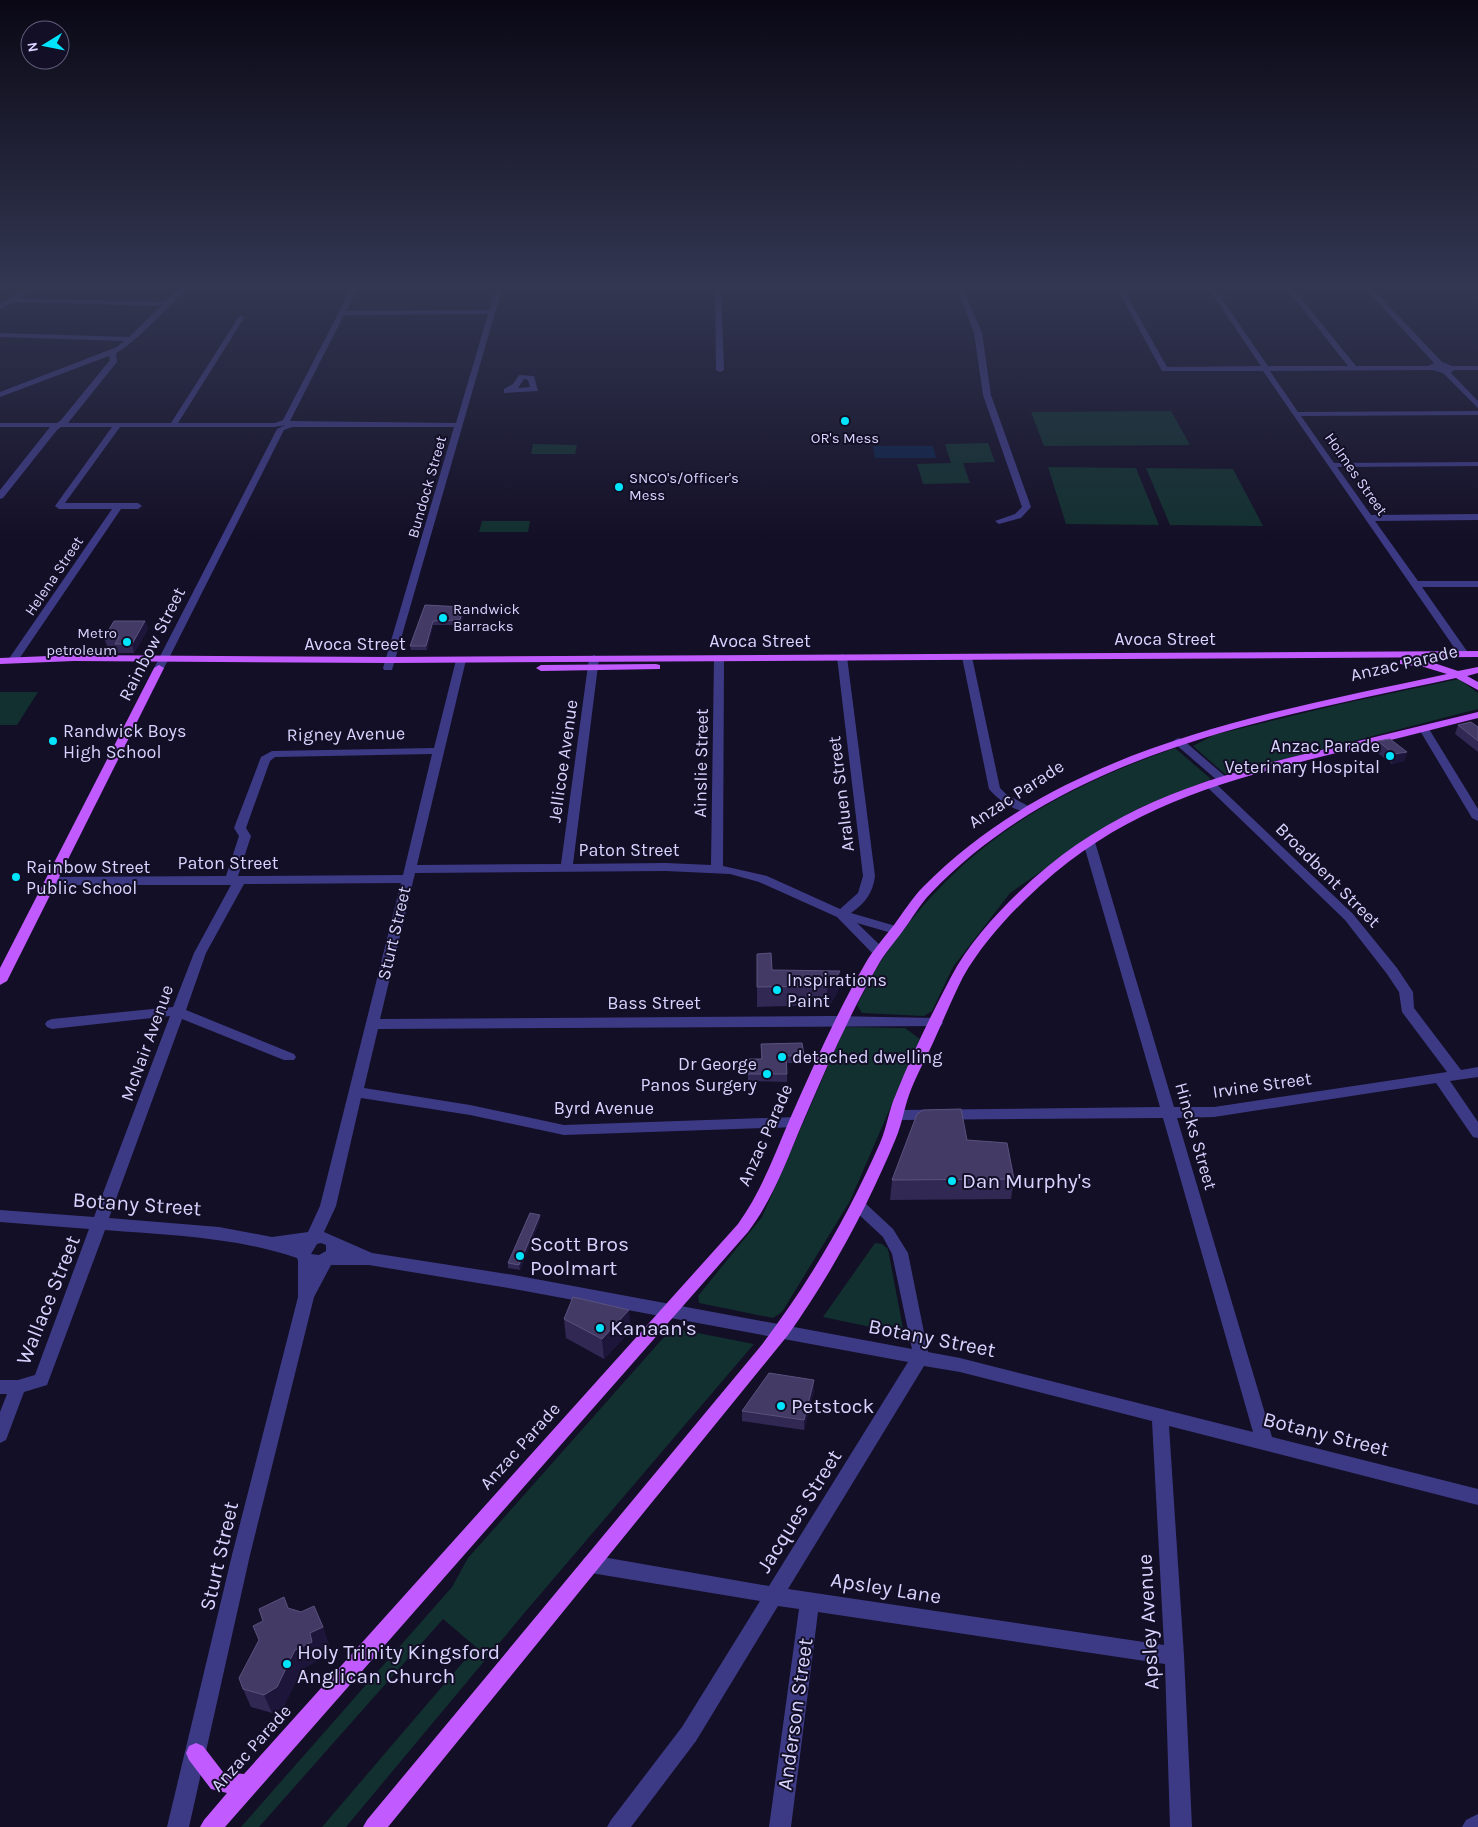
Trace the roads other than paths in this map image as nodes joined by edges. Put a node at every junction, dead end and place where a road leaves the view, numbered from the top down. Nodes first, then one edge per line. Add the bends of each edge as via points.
1 (64, 370) edge
2 (105, 370) edge
3 (208, 370) edge
4 (312, 370) edge
5 (476, 370) edge
6 (983, 370) edge
7 (1266, 370) edge
8 (1449, 370) edge
9 (0, 395) edge
10 (1478, 406) edge
11 (1478, 413) edge
12 (1297, 414) junction
13 (0, 425) edge
14 (59, 425) junction
15 (118, 425) junction
16 (173, 425) junction
17 (283, 425) junction
18 (460, 425) junction
19 (1478, 464) edge
20 (1333, 465) junction
21 (0, 496) edge
22 (118, 506) junction
23 (138, 506) dead end
24 (1478, 517) edge
25 (1369, 518) junction
26 (999, 521) dead end
27 (1416, 584) junction
28 (1478, 584) edge
29 (1464, 654) junction
30 (1478, 654) edge
31 (1250, 659) junction
32 (0, 660) edge
33 (13, 660) junction
34 (843, 661) junction
35 (968, 661) junction
36 (719, 662) junction
37 (1411, 662) junction
38 (593, 663) junction
39 (161, 664) junction
40 (389, 664) junction
41 (460, 664) junction
42 (1478, 670) edge
43 (1459, 674) junction
44 (1427, 681) junction
45 (1478, 687) edge
46 (1478, 715) edge
47 (1424, 729) junction
48 (1178, 741) junction
49 (438, 751) junction
50 (1216, 781) junction
51 (1026, 810) junction
52 (1478, 818) edge
53 (1089, 842) junction
54 (566, 868) junction
55 (717, 869) junction
56 (407, 874) junction
57 (235, 881) junction
58 (51, 882) junction
59 (841, 914) junction
60 (894, 930) junction
61 (879, 952) junction
62 (0, 981) edge
63 (179, 1012) junction
64 (840, 1021) junction
65 (936, 1023) junction
66 (52, 1024) dead end
67 (372, 1024) junction
68 (290, 1057) dead end
69 (1478, 1072) edge
70 (1457, 1075) junction
71 (1440, 1078) junction
72 (355, 1092) junction
73 (1170, 1113) junction
74 (899, 1115) junction
75 (796, 1122) junction
76 (1478, 1133) edge
77 (859, 1206) junction
78 (0, 1216) edge
79 (101, 1224) junction
80 (322, 1240) junction
81 (271, 1242) junction
82 (304, 1257) junction
83 (369, 1259) junction
84 (326, 1260) junction
85 (306, 1297) junction
86 (669, 1311) junction
87 (780, 1333) junction
88 (920, 1358) junction
89 (0, 1387) edge
90 (18, 1387) junction
91 (1160, 1415) junction
92 (0, 1435) edge
93 (1265, 1442) junction
94 (1478, 1497) edge
95 (591, 1564) junction
96 (772, 1596) junction
97 (810, 1601) junction
98 (1174, 1656) junction
99 (196, 1752) junction
100 (248, 1785) junction
101 (1478, 1825) edge
102 (178, 1827) edge
103 (211, 1827) edge
104 (374, 1827) edge
105 (618, 1827) edge
106 (780, 1827) edge
107 (1181, 1827) edge
108 (1473, 1827) edge

1 - 9 street
2 - 14 street
3 - 16 street
4 - 17 street, Rainbow Street
5 - 18 street, Bundock Street
6 - 26 street via 987,395 1026,507 1018,516
7 - 12 street, Holmes Street
8 - 10 street
11 - 12 street
12 - 20 street, Holmes Street
13 - 14 street
14 - 15 street
14 - 21 street
15 - 16 street
15 - 22 street via 59,506
16 - 17 street
17 - 18 street
17 - 39 street, Rainbow Street
18 - 40 street, Bundock Street
19 - 20 street
20 - 25 street, Holmes Street
22 - 23 street
22 - 33 street, Helena Street
24 - 25 street
25 - 27 street, Holmes Street
27 - 28 street
27 - 29 street, Holmes Street
29 - 30 main road, Avoca Street
29 - 31 main road, Avoca Street
31 - 35 main road, Avoca Street
31 - 37 main road, Avoca Street
32 - 33 main road, Avoca Street
33 - 39 main road, Avoca Street
34 - 35 main road, Avoca Street
34 - 36 main road, Avoca Street
34 - 59 street, Araluen Street via 869,876 868,890
35 - 51 street via 995,789
36 - 38 main road, Avoca Street
36 - 55 street, Ainslie Street
37 - 43 main road, Avoca Street
37 - 44 main road via 1432,672
38 - 41 main road, Avoca Street
38 - 54 street, Jellicoe Avenue
39 - 40 main road, Avoca Street
39 - 58 main road, Rainbow Street
40 - 41 main road, Avoca Street
41 - 49 street, Sturt Street
42 - 43 main road, Anzac Parade
43 - 44 main road, Anzac Parade
43 - 45 main road
44 - 48 main road, Anzac Parade
46 - 47 main road
47 - 50 main road
47 - 52 street
48 - 50 street, Broadbent Street
48 - 51 main road, Anzac Parade via 1081,778
49 - 56 street, Sturt Street
49 - 57 street, Rigney Avenue via 279,752 265,759 240,828 245,836
50 - 53 main road via 1153,807
50 - 70 street, Broadbent Street via 1349,917 1392,971 1406,992 1407,1008
51 - 60 main road, Anzac Parade via 955,864
53 - 65 main road via 1042,876 996,922 958,975
53 - 73 street, Hincks Street
54 - 55 street, Paton Street
54 - 56 street, Paton Street
55 - 59 street, Paton Street via 752,875
56 - 57 street, Paton Street
56 - 67 street, Sturt Street
57 - 58 street, Paton Street
57 - 63 street, McNair Avenue via 200,953
58 - 62 main road, Rainbow Street
59 - 60 street, Paton Street
59 - 61 street, Paton Street
60 - 61 main road, Anzac Parade
61 - 64 main road, Anzac Parade
63 - 66 street
63 - 68 street
63 - 79 street, McNair Avenue
64 - 65 street, Bass Street
64 - 67 street, Bass Street
64 - 75 main road, Anzac Parade
65 - 74 main road via 901,1097
67 - 72 street, Sturt Street
69 - 70 street, Irvine Street
70 - 71 street, Irvine Street
71 - 73 street, Irvine Street via 1214,1112
71 - 76 street
72 - 75 street, Byrd Avenue via 470,1110 564,1130
72 - 80 street, Sturt Street
73 - 74 street, Irvine Street
73 - 93 street, Hincks Street
74 - 77 main road
75 - 86 main road, Anzac Parade via 755,1212
77 - 87 main road via 820,1277
77 - 88 street via 888,1233 900,1253
78 - 79 street, Botany Street
79 - 81 street, Botany Street via 219,1233
79 - 90 street, Wallace Street via 41,1380
80 - 81 street, Botany Street
80 - 82 street via 304,1247
80 - 83 street, Botany Street
80 - 84 street, Sturt Street via 334,1253
81 - 82 street, Botany Street
82 - 84 street, Botany Street via 317,1263
82 - 85 street, Sturt Street
83 - 84 street, Botany Street
83 - 86 street, Botany Street
84 - 85 street, Sturt Street
85 - 99 street, Sturt Street
86 - 87 street, Botany Street
86 - 100 main road, Anzac Parade
87 - 88 street, Botany Street
87 - 95 main road
88 - 91 street, Botany Street via 992,1372
88 - 96 street, Jacques Street
89 - 90 street
90 - 92 street, Wallace Street
91 - 93 street, Botany Street
91 - 98 street, Apsley Avenue
93 - 94 street, Botany Street
95 - 96 street, Apsley Lane
95 - 104 main road
96 - 97 street, Apsley Lane
96 - 105 street, Jacques Street via 689,1734
97 - 98 street, Apsley Lane
97 - 106 street, Anderson Street
98 - 107 street, Apsley Avenue
99 - 100 main road via 218,1782
99 - 102 street, Sturt Street
100 - 103 main road, Anzac Parade
101 - 108 street

